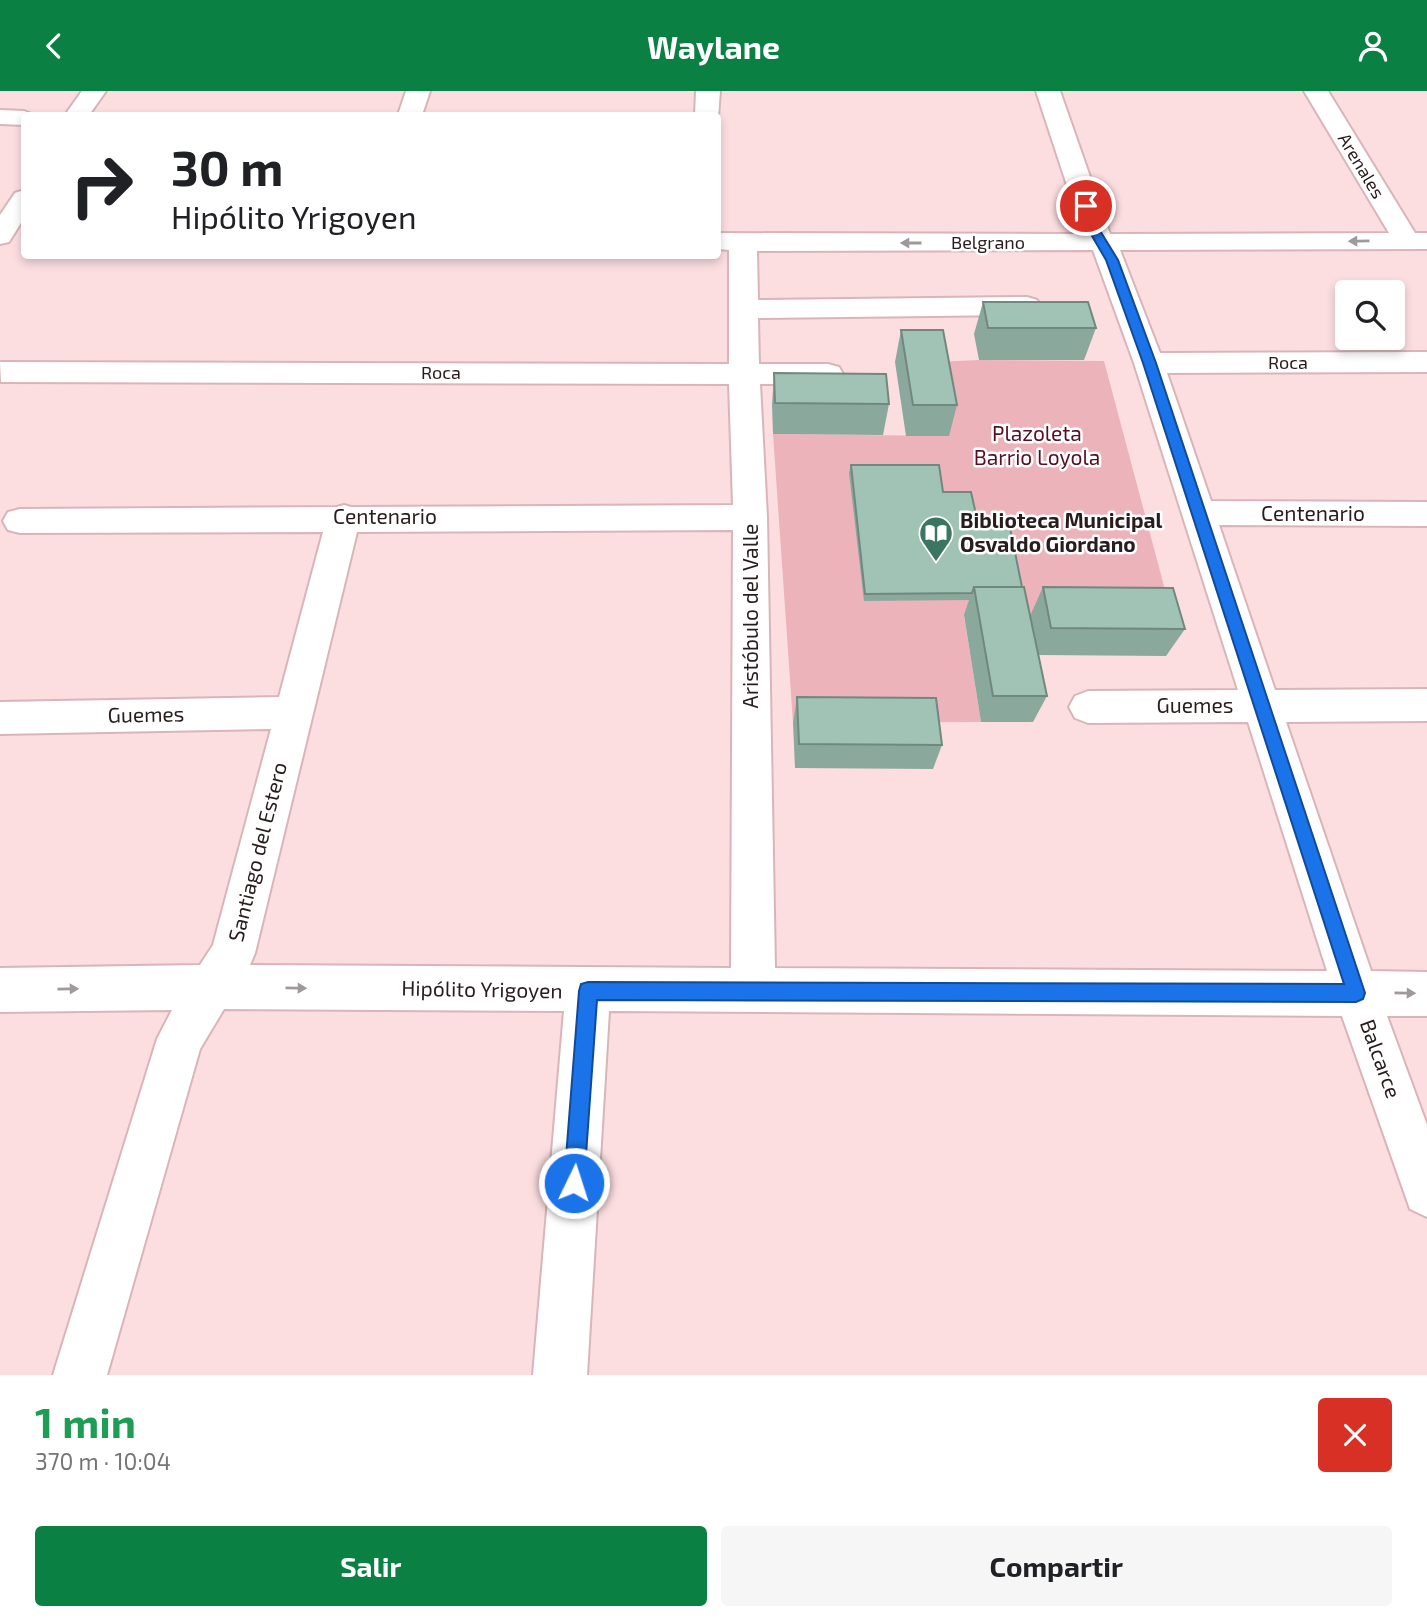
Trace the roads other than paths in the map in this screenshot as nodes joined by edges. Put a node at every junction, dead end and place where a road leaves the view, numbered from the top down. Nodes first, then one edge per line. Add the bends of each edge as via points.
1 (94, 91) edge
2 (418, 91) edge
3 (708, 91) edge
4 (1048, 91) edge
5 (1316, 91) edge
6 (79, 112) edge
7 (411, 112) edge
8 (707, 112) edge
9 (0, 117) edge
10 (21, 118) edge
11 (21, 203) edge
12 (0, 236) edge
13 (1417, 241) edge
14 (730, 242) edge
15 (21, 243) edge
16 (0, 244) edge
17 (1103, 244) junction
18 (1027, 306) edge
19 (744, 309) junction
20 (1427, 362) edge
21 (1149, 363) junction
22 (1, 372) edge
23 (744, 374) junction
24 (854, 375) edge
25 (1200, 513) junction
26 (1427, 515) edge
27 (344, 517) junction
28 (750, 517) junction
29 (20, 521) dead end
30 (1427, 705) edge
31 (1264, 706) junction
32 (1088, 707) dead end
33 (293, 713) junction
34 (0, 718) edge
35 (214, 987) junction
36 (0, 990) edge
37 (753, 990) junction
38 (588, 991) junction
39 (1356, 993) junction
40 (1427, 994) edge
41 (1427, 1192) edge
42 (80, 1375) edge
43 (560, 1375) edge

1 - 6 street
2 - 7 street
3 - 8 street
4 - 17 street, Balcarce
5 - 13 street, Arenales
9 - 10 street
11 - 12 street
13 -> 17 street, Belgrano
17 -> 14 street, Belgrano
14 - 19 street, Aristóbulo del Valle
15 - 16 street
17 - 21 street, Balcarce
18 - 19 street
19 - 23 street, Aristóbulo del Valle
20 - 21 street, Roca
21 - 25 street, Balcarce
22 - 23 street, Roca
23 - 24 street, Roca
23 - 28 street, Aristóbulo del Valle
25 - 26 street, Centenario
25 - 31 street, Balcarce
27 - 28 street, Centenario
27 - 29 street, Centenario
27 - 33 street, Santiago del Estero
28 - 37 street, Aristóbulo del Valle
30 - 31 street, Guemes
31 - 32 street, Guemes
31 - 39 street, Balcarce
33 - 34 street, Guemes
33 - 35 street, Santiago del Estero via 233,953
36 -> 35 street, Hipólito Yrigoyen
35 -> 38 street, Hipólito Yrigoyen
35 - 42 street, Santiago del Estero via 180,1039
37 - 38 street, Hipólito Yrigoyen
37 - 39 street, Hipólito Yrigoyen
38 - 43 street
39 -> 40 street, Hipólito Yrigoyen
39 - 41 street, Balcarce

